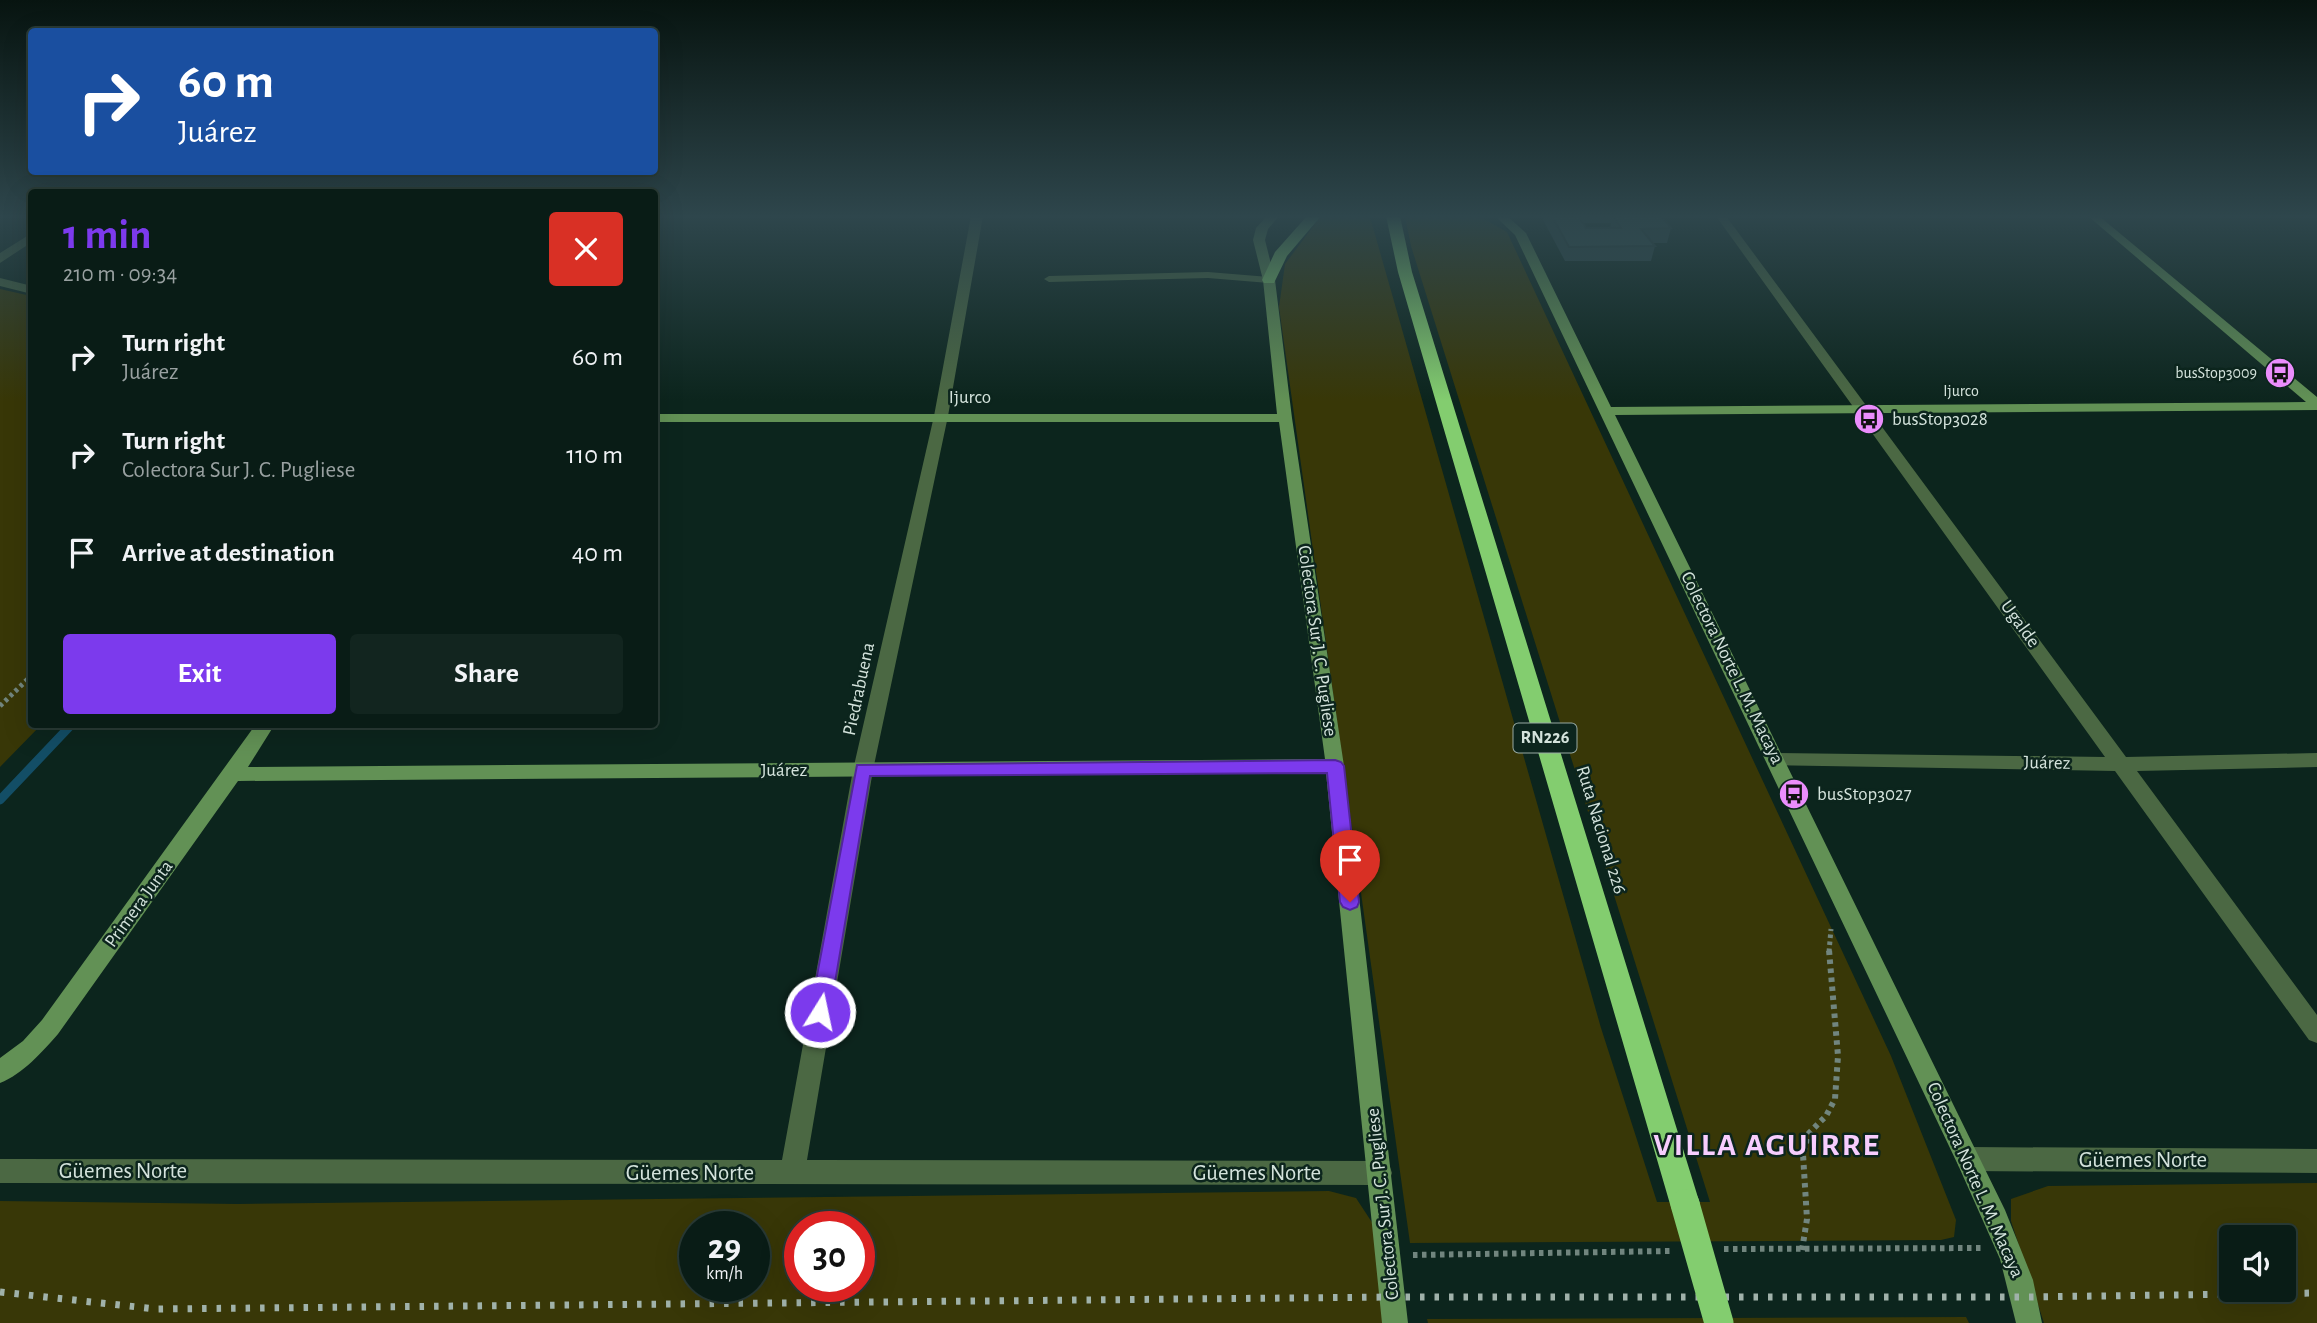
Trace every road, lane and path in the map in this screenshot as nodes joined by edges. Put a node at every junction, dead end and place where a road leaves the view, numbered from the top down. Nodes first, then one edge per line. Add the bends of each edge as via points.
1 (966, 278) edge
2 (1099, 278) edge
3 (1242, 278) edge
4 (1407, 278) edge
5 (1542, 278) edge
6 (1766, 278) edge
7 (2166, 278) edge
8 (1049, 279) dead end
9 (1269, 280) joint
10 (0, 282) edge
11 (28, 289) edge
12 (2317, 405) edge
13 (1861, 409) junction
14 (1606, 411) junction
15 (941, 416) junction
16 (658, 418) edge
17 (1285, 418) junction
18 (28, 679) edge
19 (0, 706) edge
20 (263, 728) edge
21 (1777, 760) junction
22 (2317, 760) edge
23 (2123, 764) junction
24 (1335, 766) junction
25 (863, 770) junction
26 (233, 774) junction
27 (1836, 882) junction
28 (2317, 1033) edge
29 (0, 1072) edge
30 (1968, 1159) junction
31 (2317, 1161) edge
32 (0, 1171) edge
33 (792, 1173) junction
34 (1380, 1173) junction
35 (1802, 1250) dead end
36 (1395, 1323) edge
37 (1719, 1323) edge
38 (2029, 1323) edge

1 - 15 street, Piedrabuena
2 - 8 lane
3 - 9 lane
4 - 37 highway, Ruta Nacional 226 / RN226, bridge
5 - 14 street, Colectora Norte L. M. Macaya
6 - 13 street, Ugalde
7 - 12 street
9 - 17 street, Colectora Sur J. C. Pugliese
10 - 11 street
12 - 13 street, Ijurco
13 - 14 street, Ijurco
13 - 23 street, Ugalde
14 - 21 street, Colectora Norte L. M. Macaya
15 - 16 street, Ijurco
15 - 17 street, Ijurco
15 - 25 street, Piedrabuena
17 - 24 street, Colectora Sur J. C. Pugliese
18 - 19 path
20 - 26 street, Primera Junta
21 - 23 street, Juárez
21 - 27 street, Colectora Norte L. M. Macaya
22 - 23 street, Juárez
23 - 28 street, Ugalde
24 - 25 street, Juárez
24 - 34 street, Colectora Sur J. C. Pugliese
25 - 26 street, Juárez
25 - 33 street, Piedrabuena
26 - 29 street, Primera Junta via 50,1027
27 - 30 street, Colectora Norte L. M. Macaya
27 - 35 path via 1829,949 1838,1056 1835,1099 1809,1133 1803,1154 1807,1219
30 - 31 street, Güemes Norte
30 - 38 street, Colectora Norte L. M. Macaya via 2014,1260
32 - 33 street, Güemes Norte
33 - 34 street, Güemes Norte
34 - 36 street, Colectora Sur J. C. Pugliese

